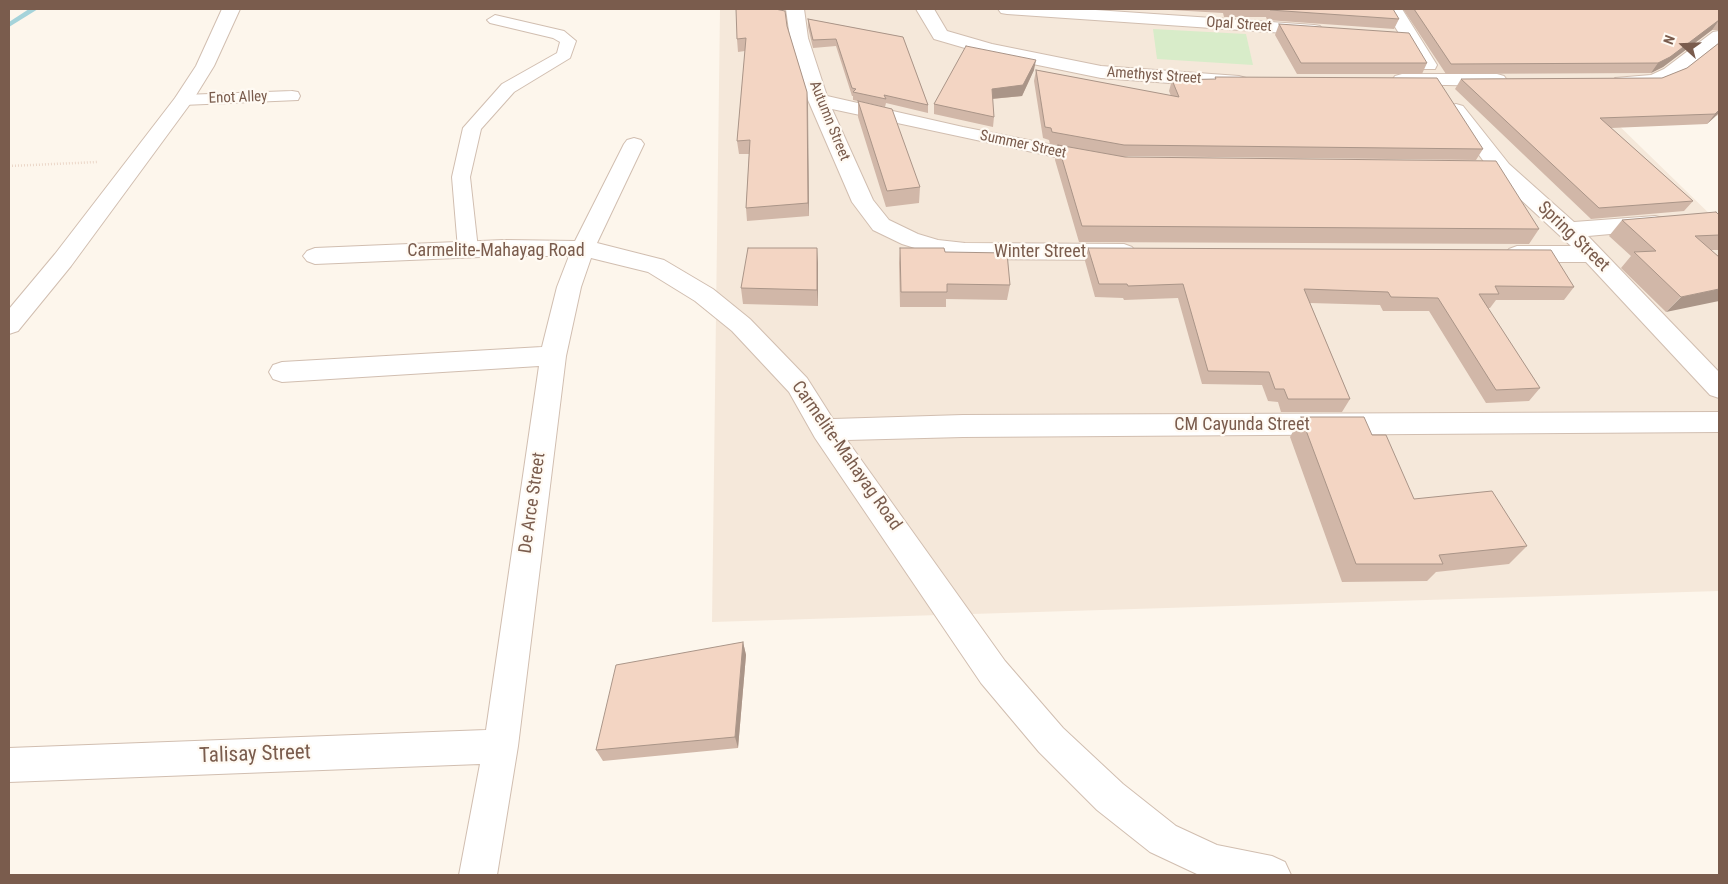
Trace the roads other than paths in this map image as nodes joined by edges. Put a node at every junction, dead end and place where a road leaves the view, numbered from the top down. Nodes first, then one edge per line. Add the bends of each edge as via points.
1 (231, 9) edge
2 (795, 9) edge
3 (925, 9) edge
4 (1007, 9) edge
5 (1393, 9) edge
6 (495, 20) dead end
7 (1332, 32) edge
8 (1391, 36) edge
9 (1719, 36) edge
10 (1410, 37) junction
11 (1437, 79) junction
12 (1388, 80) edge
13 (1513, 80) edge
14 (1260, 81) edge
15 (1599, 81) edge
16 (292, 96) dead end
17 (183, 100) junction
18 (818, 100) junction
19 (634, 144) dead end
20 (1112, 162) edge
21 (1471, 168) edge
22 (1501, 169) junction
23 (1673, 221) edge
24 (881, 225) joint
25 (1569, 230) junction
26 (468, 249) junction
27 (583, 249) junction
28 (1144, 252) edge
29 (1493, 254) edge
30 (1593, 254) junction
31 (315, 256) dead end
32 (9, 325) edge
33 (553, 356) junction
34 (282, 372) dead end
35 (1719, 388) edge
36 (1719, 422) edge
37 (825, 430) junction
38 (501, 746) junction
39 (9, 765) edge
40 (478, 875) edge
41 (1272, 875) edge

1 - 17 street via 204,66
2 - 18 street, Autumn Street via 799,38
3 - 14 street, Amethyst Street via 940,35 989,49 1101,72 1231,82
4 - 7 street, Opal Street
5 - 10 street, Spring Street
6 - 26 lane via 558,34 568,41 564,55 508,88 472,128 460,177
8 - 10 street
9 - 15 street via 1670,73 1654,81
10 - 11 street, Spring Street
11 - 12 street
11 - 13 street
11 - 22 street, Spring Street via 1463,120
16 - 17 lane, Enot Alley
17 - 32 street via 63,260
18 - 20 street, Summer Street
18 - 24 street, Autumn Street via 863,202
19 - 27 street, De Arce Street
21 - 22 street
22 - 25 street, Spring Street
23 - 25 street
24 - 28 street, Winter Street via 937,248 965,251
25 - 30 street, Spring Street
26 - 27 street, Carmelite-Mahayag Road
26 - 31 street, Carmelite-Mahayag Road
27 - 33 street, De Arce Street via 569,287
27 - 37 street, Carmelite-Mahayag Road via 656,266 704,295 741,325 787,372
29 - 30 street
30 - 35 street, Spring Street
33 - 34 street
33 - 38 street, De Arce Street
36 - 37 street, CM Cayunda Street via 963,426
37 - 41 street, Carmelite-Mahayag Road via 993,672 1051,740 1110,797 1163,839 1214,863
38 - 39 street, Talisay Street
38 - 40 street, De Arce Street

